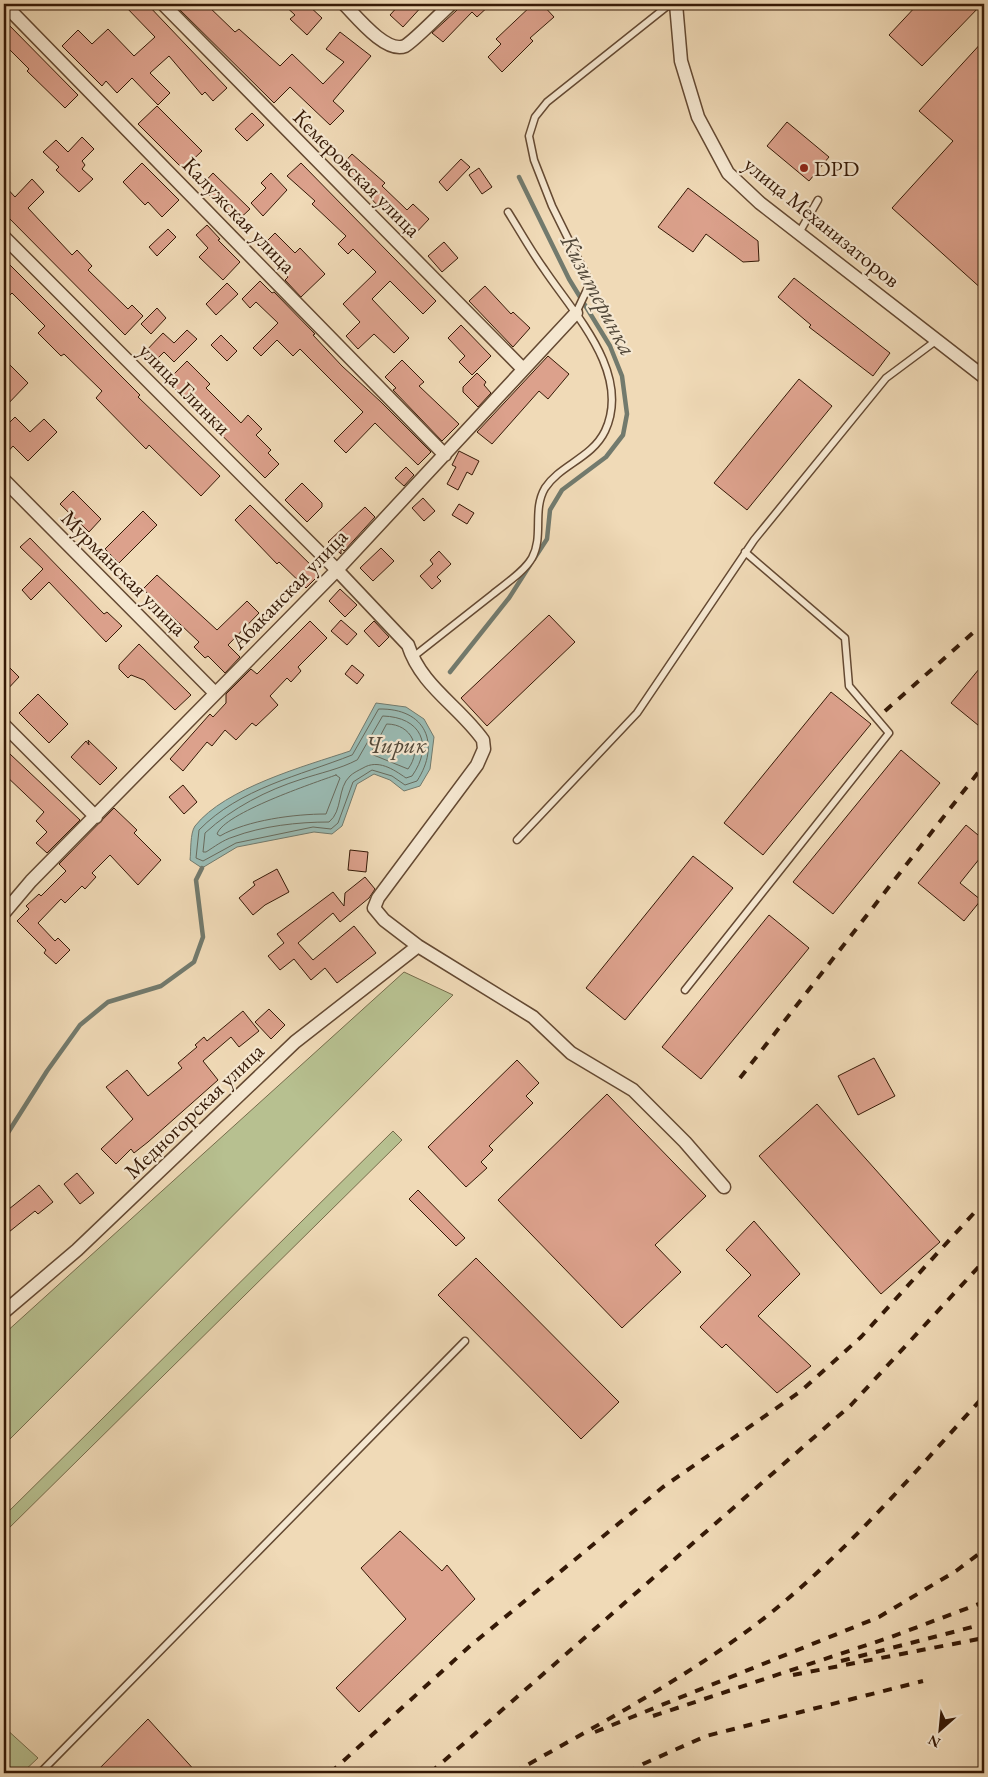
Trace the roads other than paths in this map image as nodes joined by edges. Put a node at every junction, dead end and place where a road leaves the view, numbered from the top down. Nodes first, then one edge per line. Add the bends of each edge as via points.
1 (4, 4) edge
2 (163, 4) edge
3 (344, 4) edge
4 (451, 4) edge
5 (670, 4) edge
6 (676, 4) edge
7 (818, 200) dead end
8 (508, 212) dead end
9 (799, 233) junction
10 (4, 237) edge
11 (576, 313) junction
12 (937, 340) junction
13 (523, 370) junction
14 (984, 377) edge
15 (444, 455) junction
16 (4, 480) edge
17 (745, 552) junction
18 (337, 570) junction
19 (412, 658) junction
20 (215, 694) junction
21 (4, 725) edge
22 (96, 817) junction
23 (517, 840) dead end
24 (4, 913) edge
25 (418, 946) junction
26 (685, 990) dead end
27 (724, 1187) dead end
28 (4, 1312) edge
29 (465, 1341) dead end
30 (40, 1773) edge

1 - 15 street, Калужская улица
2 - 13 street, Кемеровская улица
3 - 4 street via 380,40 393,46 405,46
5 - 11 lane, Абаканская улица via 547,102 535,116 529,136 534,160 552,206 590,282
6 - 9 street, улица Механизаторов via 681,61 698,117 714,147 728,173
7 - 9 lane
8 - 11 lane via 544,270
9 - 12 street, улица Механизаторов
10 - 18 street, улица Глинки
11 - 13 street, Абаканская улица
11 - 19 lane via 604,363 611,392 611,409 605,431 586,455 546,487 539,502 537,540 532,558
12 - 14 street, улица Механизаторов
12 - 17 lane via 886,378
13 - 15 street, Абаканская улица
15 - 18 street, Абаканская улица
16 - 20 street, Мурманская улица
17 - 23 lane via 637,712
17 - 26 lane via 845,638 849,686 889,732
18 - 19 street, улица Глинки via 408,645
18 - 20 street, Абаканская улица
19 - 25 street, улица Глинки via 425,678 477,732 483,740 484,749 477,765 378,898 374,908 384,920
20 - 22 street, Абаканская улица
21 - 22 street
22 - 24 street, Абаканская улица
25 - 27 street via 533,1017 571,1052 633,1090
25 - 28 street, Медногорская улица via 296,1042 77,1250
29 - 30 lane

